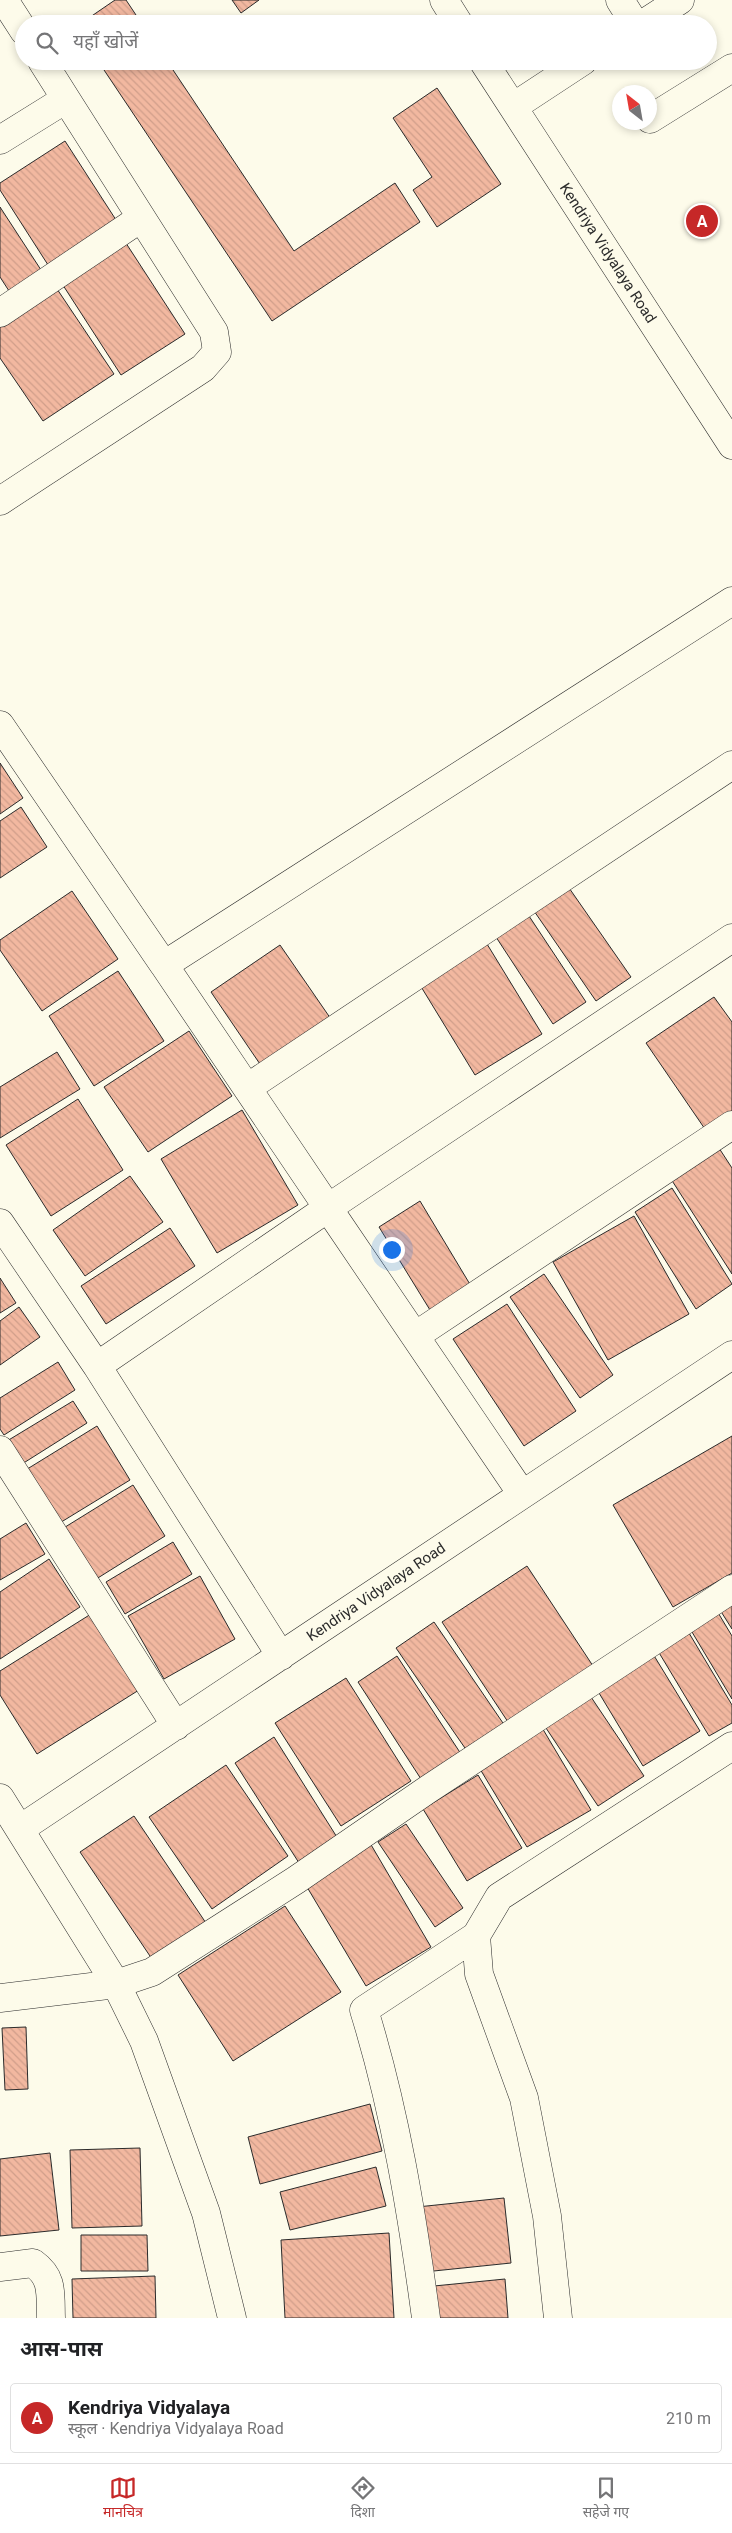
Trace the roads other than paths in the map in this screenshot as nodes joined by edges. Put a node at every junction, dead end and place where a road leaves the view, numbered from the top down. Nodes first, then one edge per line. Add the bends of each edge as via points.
1 (4, 0) edge
2 (444, 0) edge
3 (620, 0) edge
4 (680, 0) edge
5 (453, 15) edge
6 (629, 15) edge
7 (657, 15) edge
8 (15, 17) edge
9 (732, 68) edge
10 (48, 70) edge
11 (489, 70) edge
12 (569, 70) edge
13 (66, 99) junction
14 (512, 107) junction
15 (657, 115) edge
16 (0, 140) edge
17 (141, 218) junction
18 (0, 313) edge
19 (732, 445) edge
20 (0, 501) edge
21 (728, 612) edge
22 (2, 731) edge
23 (732, 765) edge
24 (732, 938) edge
25 (164, 965) junction
26 (247, 1088) junction
27 (732, 1124) edge
28 (328, 1208) junction
29 (0, 1223) edge
30 (415, 1336) junction
31 (732, 1355) edge
32 (97, 1366) junction
33 (0, 1450) edge
34 (522, 1494) junction
35 (732, 1589) edge
36 (281, 1656) junction
37 (176, 1726) junction
38 (732, 1746) edge
39 (0, 1798) edge
40 (20, 1830) junction
41 (476, 1936) junction
42 (116, 1984) junction
43 (0, 1998) edge
44 (0, 2267) edge
45 (51, 2318) edge
46 (232, 2318) edge
47 (426, 2318) edge
48 (558, 2318) edge

1 - 8 street
2 - 5 street
3 - 6 street
4 - 7 street
9 - 15 street
10 - 13 street
11 - 14 street, Kendriya Vidyalaya Road
12 - 14 street
13 - 16 street
13 - 17 street
14 - 19 street, Kendriya Vidyalaya Road
17 - 18 street
17 - 20 street via 214,332 217,352 203,368
21 - 25 street
22 - 25 street
23 - 26 street
24 - 28 street
25 - 26 street
26 - 28 street
27 - 30 street
28 - 30 street
28 - 32 street
29 - 32 street
30 - 34 street
31 - 34 street, Kendriya Vidyalaya Road
32 - 36 street
33 - 37 street
34 - 36 street, Kendriya Vidyalaya Road
35 - 42 street via 188,1951 152,1972
36 - 37 street, Kendriya Vidyalaya Road
37 - 40 street, Kendriya Vidyalaya Road
38 - 41 street via 499,1897
39 - 40 street
40 - 42 street
41 - 47 street via 364,2010 397,2139 414,2228
41 - 48 street via 479,1974 524,2098 547,2216
42 - 43 street
42 - 46 street via 144,2041 206,2213
44 - 45 street via 33,2263 44,2271 50,2285

